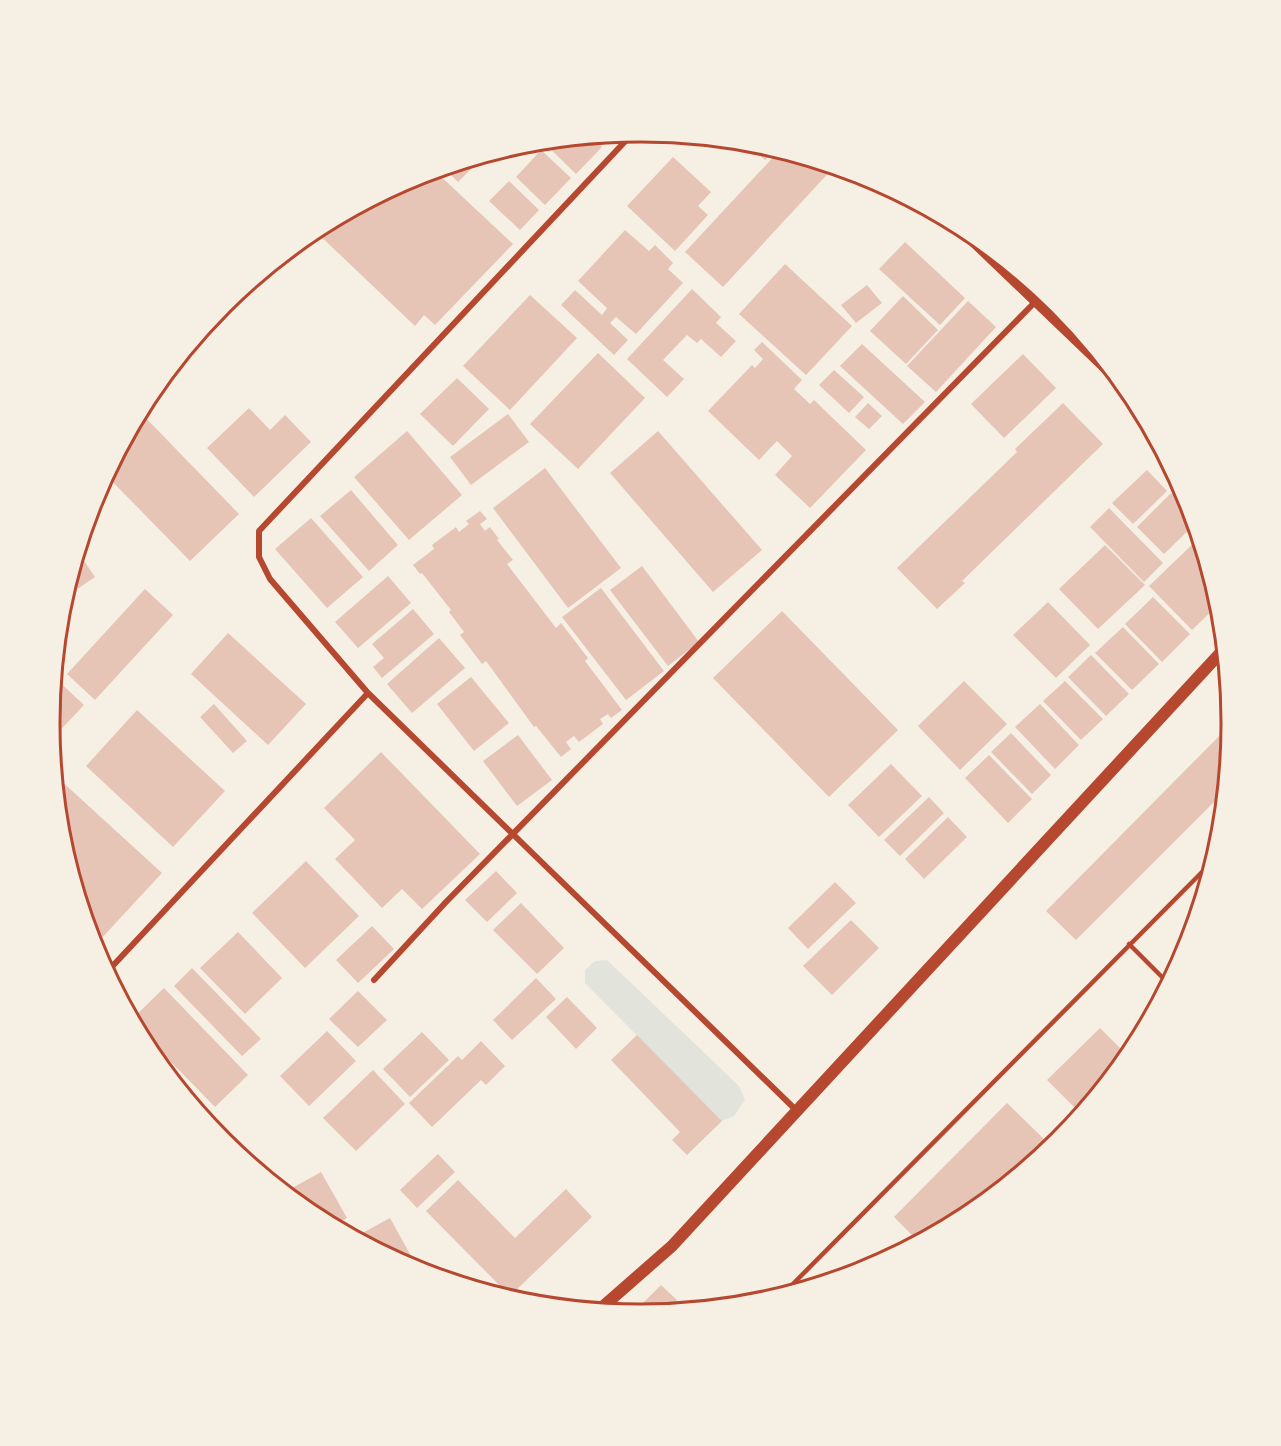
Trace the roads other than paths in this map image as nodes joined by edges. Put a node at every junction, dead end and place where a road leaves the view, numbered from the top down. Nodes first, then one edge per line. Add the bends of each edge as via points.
1 (624, 143) edge
2 (1008, 274) edge
3 (1036, 301) junction
4 (1078, 341) edge
5 (1217, 657) edge
6 (368, 693) junction
7 (513, 834) junction
8 (1201, 873) edge
9 (1129, 944) junction
10 (113, 965) edge
11 (1162, 977) edge
12 (374, 980) dead end
13 (796, 1110) junction
14 (794, 1283) edge
15 (608, 1302) edge

1 - 6 street via 259,531 259,557 270,579
2 - 3 main road
3 - 4 main road
3 - 7 street
5 - 13 main road
6 - 7 street
6 - 10 street
7 - 12 street
7 - 13 street
8 - 9 lane
9 - 11 lane
9 - 14 lane
13 - 15 main road via 672,1246

